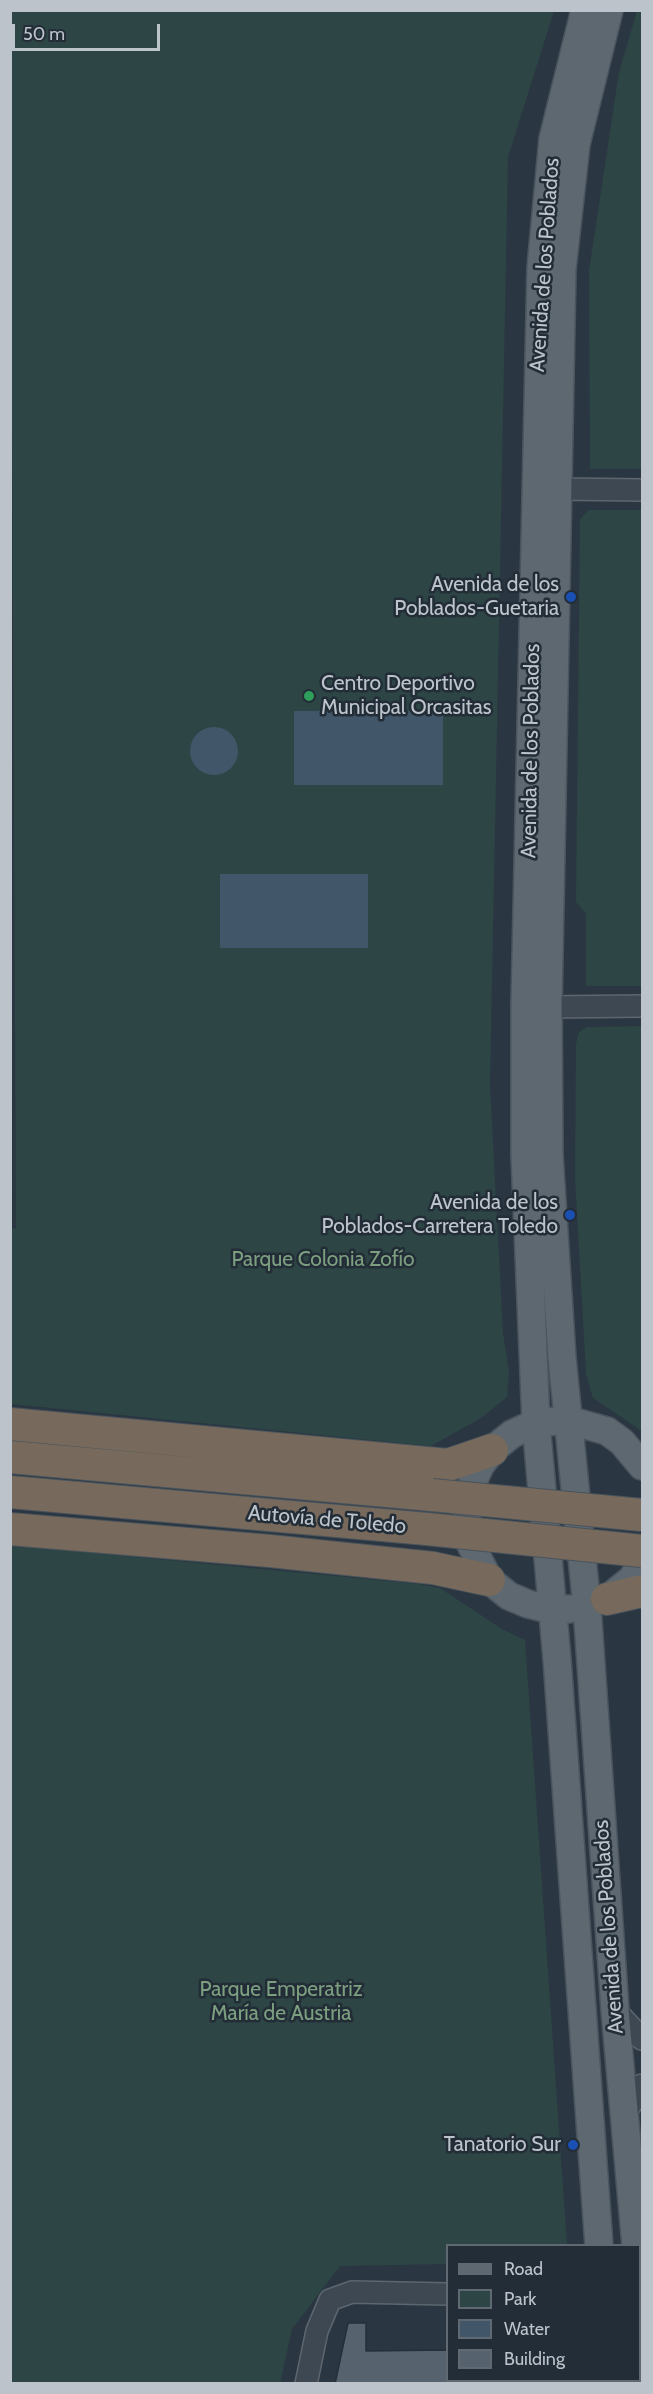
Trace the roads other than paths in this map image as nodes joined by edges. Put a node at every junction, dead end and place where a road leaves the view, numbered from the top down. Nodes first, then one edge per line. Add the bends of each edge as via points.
1 (585, 10) edge
2 (609, 10) edge
3 (558, 489) junction
4 (642, 490) edge
5 (535, 502) junction
6 (642, 1006) edge
7 (548, 1007) junction
8 (568, 1420) junction
9 (10, 1424) edge
10 (536, 1424) junction
11 (492, 1450) junction
12 (10, 1457) edge
13 (642, 1466) edge
14 (10, 1492) edge
15 (642, 1515) edge
16 (10, 1529) edge
17 (642, 1551) edge
18 (642, 1563) edge
19 (489, 1580) junction
20 (642, 1591) edge
21 (597, 1603) junction
22 (552, 1610) junction
23 (615, 2010) junction
24 (642, 2039) edge
25 (587, 2070) junction
26 (642, 2085) edge
27 (624, 2116) junction
28 (599, 2244) edge
29 (613, 2244) edge
30 (636, 2244) edge
31 (446, 2294) edge
32 (641, 2310) edge
33 (642, 2327) edge
34 (306, 2384) edge

1 - 5 main road, Avenida de los Poblados via 553,139 545,207
2 - 3 main road, Avenida de los Poblados via 586,96 567,207 562,269
3 - 4 street
3 - 5 street
3 - 7 main road, Avenida de los Poblados
5 - 10 main road, Avenida de los Poblados via 525,1156
6 - 7 street
7 - 8 main road, Avenida de los Poblados via 551,1216
8 - 10 main road
8 - 13 main road via 607,1431
8 - 21 main road, Avenida de los Poblados
9 - 11 highway via 448,1465
10 - 11 main road via 512,1434
10 - 22 main road, Avenida de los Poblados
11 - 19 main road via 472,1484 467,1504 471,1545
12 - 15 highway, Autovía de Toledo, bridge
14 - 17 highway, Autovía de Toledo, bridge
16 - 19 highway via 433,1568
18 - 21 main road via 632,1579
19 - 22 main road via 509,1596
20 - 21 highway
21 - 22 main road
21 - 23 main road, Avenida de los Poblados
22 - 25 main road, Avenida de los Poblados
23 - 24 street
23 - 27 main road, Avenida de los Poblados
25 - 28 main road, Avenida de los Poblados
25 - 29 main road, Avenida de los Poblados via 601,2135
26 - 27 street
27 - 30 main road, Avenida de los Poblados
31 - 34 street via 352,2292 330,2300 317,2331
32 - 33 main road

